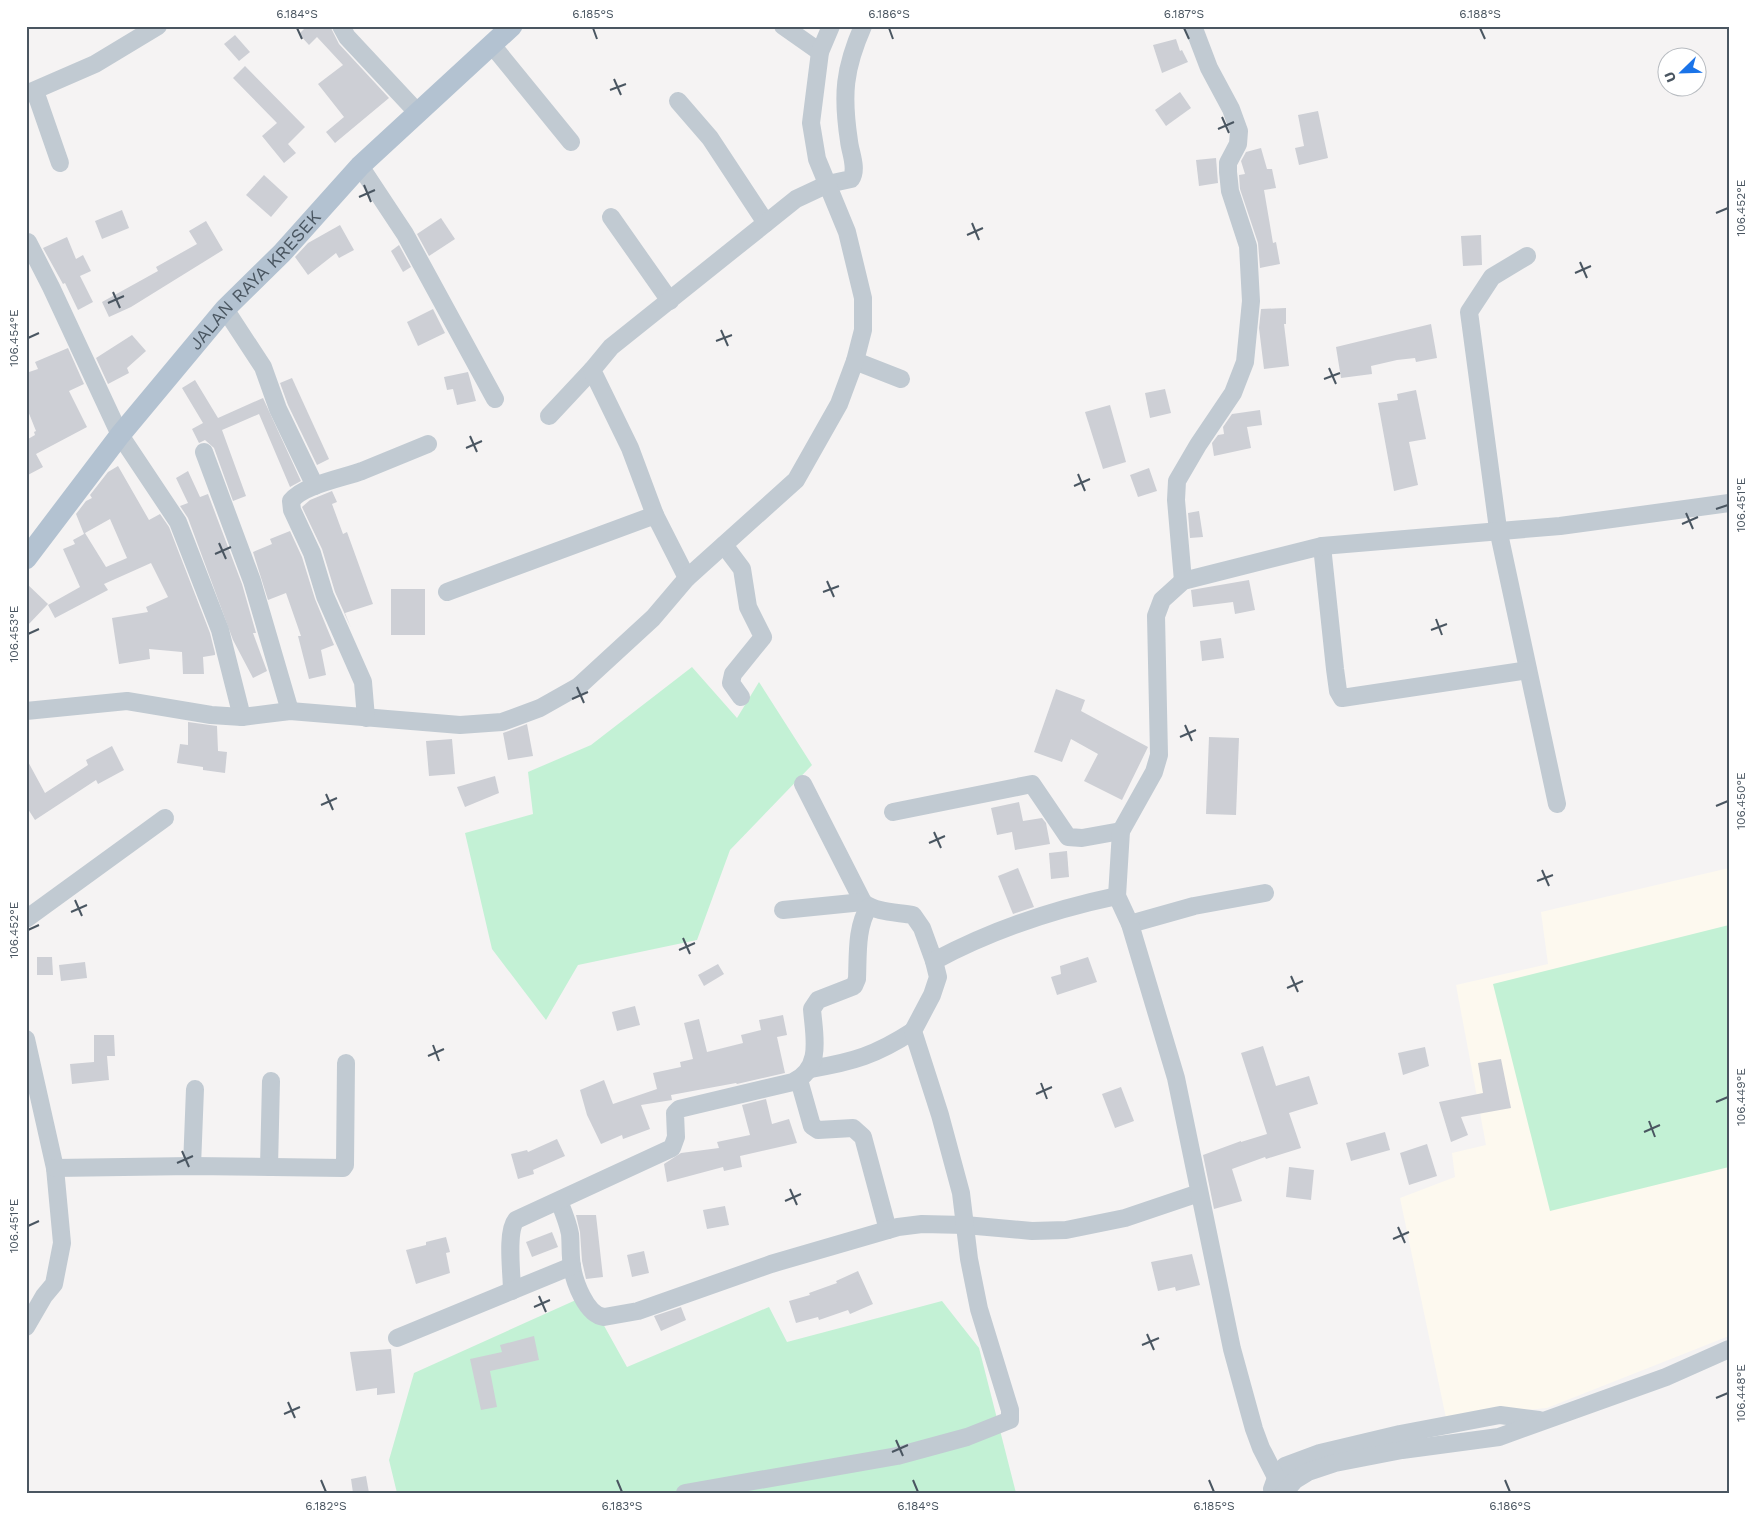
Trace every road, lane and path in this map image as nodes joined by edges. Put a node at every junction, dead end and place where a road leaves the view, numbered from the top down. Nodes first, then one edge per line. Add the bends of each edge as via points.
1 (158, 26) edge
2 (341, 26) edge
3 (512, 26) edge
4 (783, 26) edge
5 (831, 26) edge
6 (863, 26) edge
7 (1193, 26) edge
8 (492, 45) junction
9 (820, 52) junction
10 (31, 92) edge
11 (678, 101) dead end
12 (417, 112) junction
13 (571, 142) dead end
14 (60, 163) dead end
15 (360, 166) junction
16 (837, 183) junction
17 (611, 217) dead end
18 (766, 223) junction
19 (28, 242) dead end
20 (1527, 256) dead end
21 (670, 301) junction
22 (225, 309) junction
23 (858, 363) junction
24 (592, 370) junction
25 (901, 379) dead end
26 (495, 399) dead end
27 (548, 416) dead end
28 (120, 435) junction
29 (428, 444) dead end
30 (204, 452) dead end
31 (315, 486) junction
32 (1729, 503) edge
33 (655, 515) junction
34 (1498, 529) junction
35 (724, 545) junction
36 (1322, 546) junction
37 (26, 559) edge
38 (687, 578) junction
39 (1183, 580) junction
40 (447, 592) dead end
41 (1528, 670) junction
42 (741, 697) dead end
43 (26, 711) edge
44 (290, 711) junction
45 (242, 717) junction
46 (366, 718) junction
47 (803, 784) dead end
48 (1557, 804) dead end
49 (892, 812) dead end
50 (165, 818) dead end
51 (1121, 830) junction
52 (1265, 893) dead end
53 (1117, 896) junction
54 (866, 904) junction
55 (783, 910) dead end
56 (26, 919) edge
57 (1130, 924) junction
58 (934, 960) junction
59 (913, 1031) junction
60 (26, 1039) edge
61 (346, 1063) dead end
62 (805, 1074) junction
63 (271, 1081) dead end
64 (195, 1089) dead end
65 (192, 1166) junction
66 (269, 1167) junction
67 (55, 1168) junction
68 (1199, 1193) junction
69 (559, 1200) junction
70 (965, 1225) junction
71 (888, 1230) junction
72 (572, 1266) junction
73 (512, 1291) junction
74 (26, 1294) edge
75 (44, 1296) junction
76 (26, 1327) edge
77 (397, 1338) dead end
78 (1729, 1349) edge
79 (1279, 1489) edge
80 (685, 1493) edge

1 - 10 street via 96,64
2 - 12 street via 347,37
3 - 8 main road, JALAN RAYA KRESEK
4 - 9 street
5 - 9 street
6 - 16 street via 848,67 844,94 855,170 854,175
7 - 39 street via 1239,131 1228,172 1230,191 1248,246 1251,301 1245,362 1233,393 1177,481
8 - 12 main road, JALAN RAYA KRESEK
8 - 13 street
9 - 16 street via 811,123 817,159
10 - 14 street
11 - 18 street via 720,152
12 - 15 main road, JALAN RAYA KRESEK
15 - 22 main road, JALAN RAYA KRESEK via 282,253
15 - 26 street via 405,234
16 - 18 street via 796,199
16 - 23 street via 863,298
17 - 21 street
18 - 21 street
19 - 28 street
20 - 34 street via 1492,278 1469,312
21 - 24 street via 611,347
22 - 28 main road, JALAN RAYA KRESEK
22 - 31 street via 263,367 278,409
23 - 25 street
23 - 35 street via 796,480
24 - 27 street
24 - 33 street via 630,448
28 - 37 main road, JALAN RAYA KRESEK
28 - 45 street via 178,522 220,630
29 - 31 street via 360,472
30 - 44 street via 252,582
31 - 46 street via 294,497 292,506 335,620 363,682
32 - 34 street via 1560,526
33 - 38 street
33 - 40 street
34 - 36 street
34 - 41 street
35 - 38 street
35 - 42 street via 742,569 748,606 763,637 733,674 731,683
36 - 39 street
36 - 41 street via 1335,669 1342,698
38 - 46 street via 653,618 578,686 540,708 502,722 460,725
39 - 51 street via 1162,600 1156,616 1159,755 1154,772
41 - 48 street
43 - 45 street via 127,701
44 - 45 street
44 - 46 street
47 - 54 street
49 - 51 street via 1032,784 1068,837 1082,838
50 - 56 street
51 - 53 street
52 - 57 street via 1194,906
53 - 57 street
53 - 58 street via 1076,904 957,948
54 - 55 street
54 - 58 street via 913,914
54 - 62 street via 857,979 854,986 814,1004 815,1054
57 - 68 street via 1176,1078
58 - 59 street via 938,977
59 - 62 street via 874,1054
59 - 70 street via 961,1193
60 - 67 street
61 - 66 street via 343,1168
62 - 69 street via 679,1109 675,1113 676,1137 672,1148
62 - 71 street via 812,1126 818,1130 853,1128 863,1138
63 - 66 street
64 - 65 street
65 - 66 street
65 - 67 street
67 - 75 street via 62,1243 54,1284
68 - 70 street via 1125,1218 1066,1230 1032,1231
68 - 79 street via 1234,1358 1261,1448
69 - 72 street via 570,1234
69 - 73 street via 513,1224
70 - 71 street via 922,1224
70 - 80 street via 979,1309 1012,1418 1008,1423 897,1456
71 - 72 street via 770,1264 638,1311 604,1317 588,1305
72 - 73 street
73 - 77 street
74 - 75 street
75 - 76 street
78 - 79 street via 1666,1377 1499,1437 1320,1453 1285,1466

